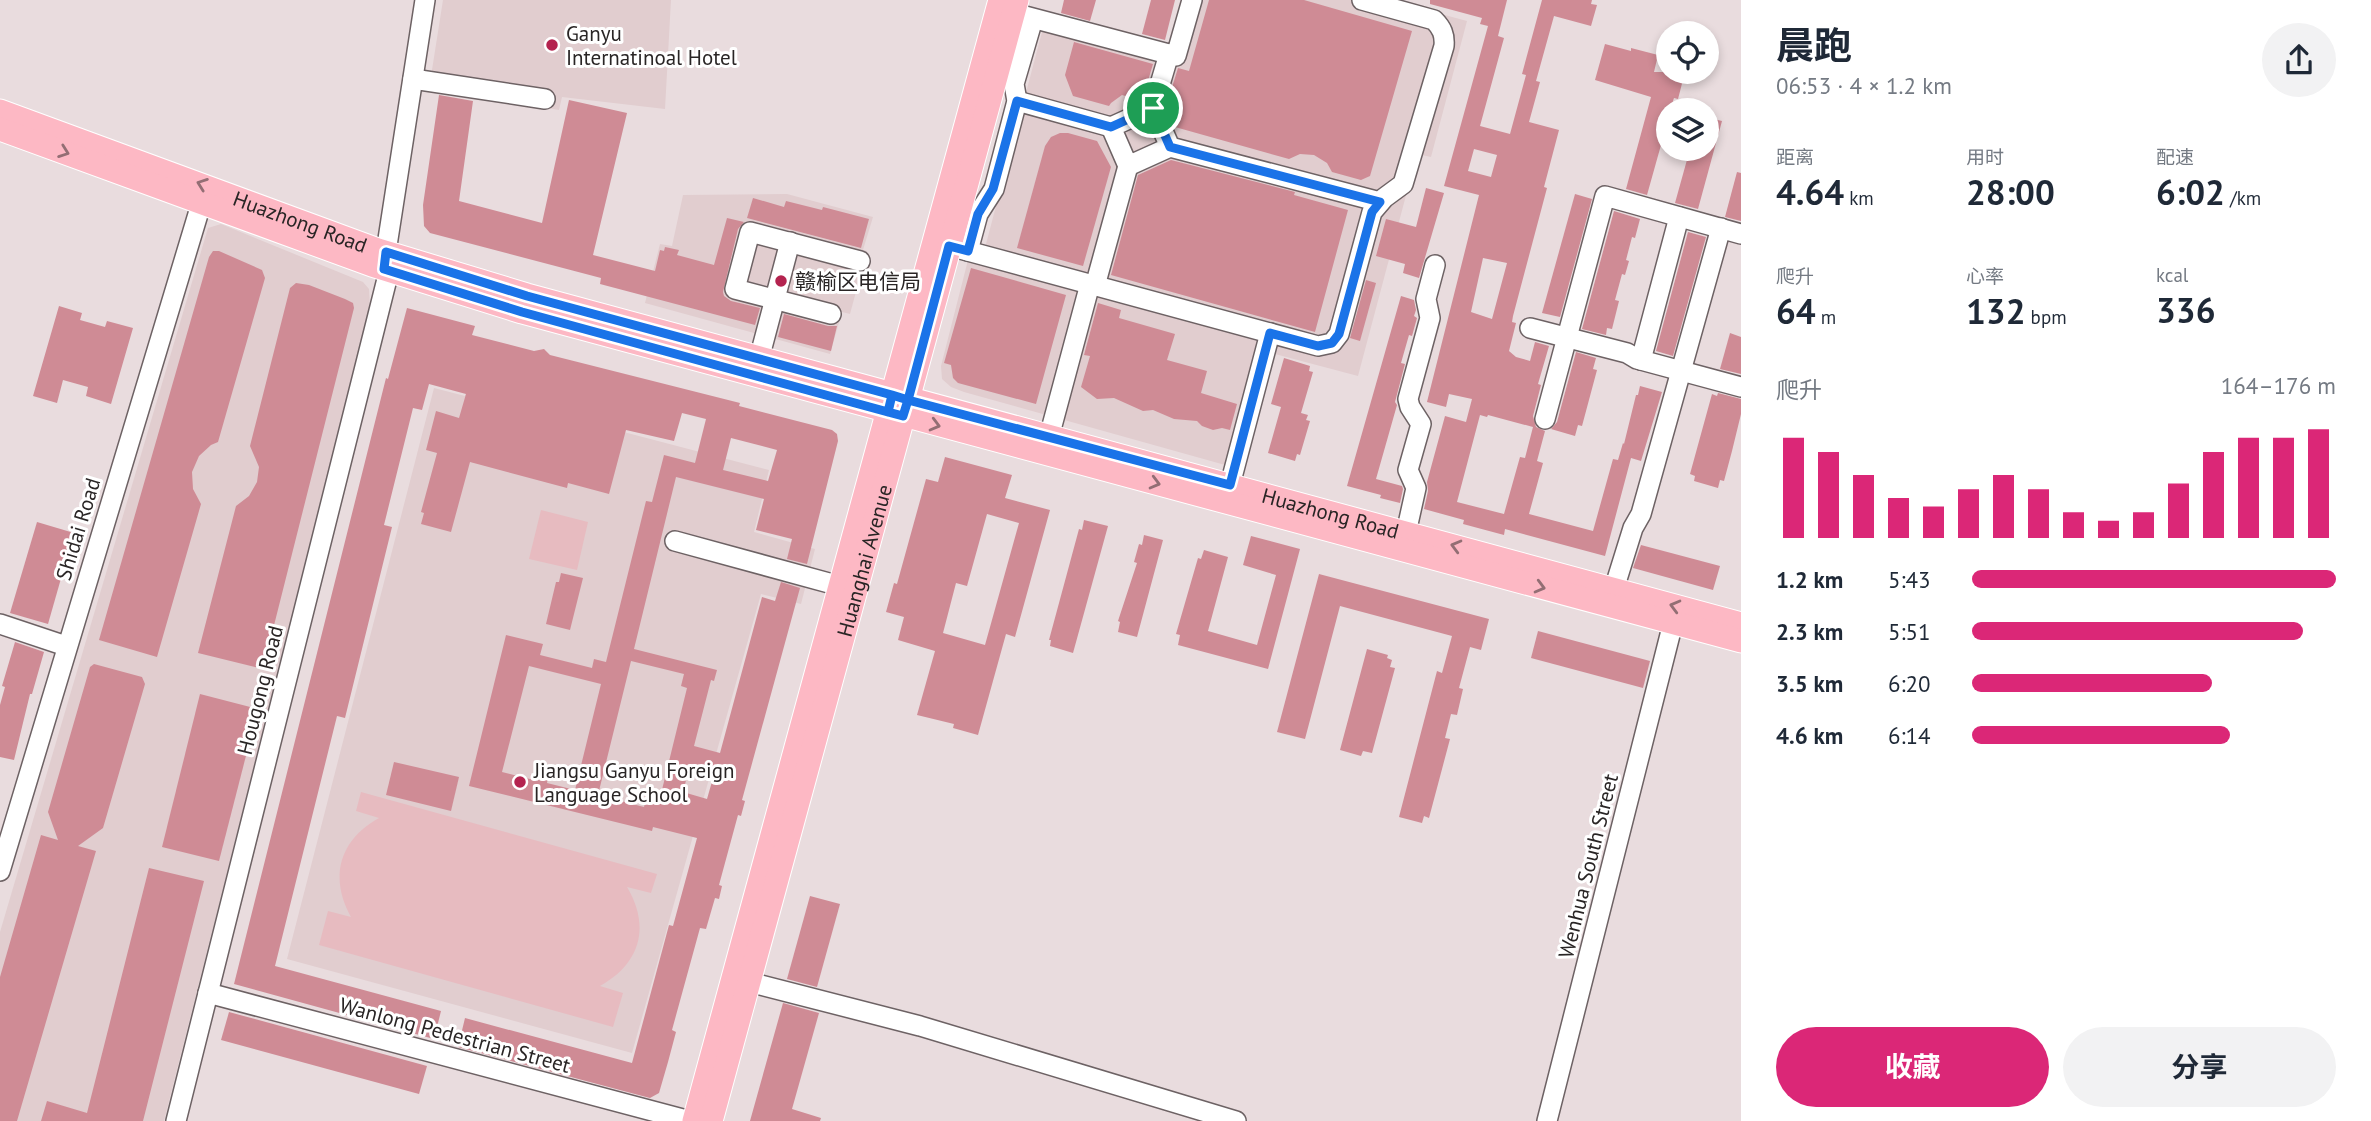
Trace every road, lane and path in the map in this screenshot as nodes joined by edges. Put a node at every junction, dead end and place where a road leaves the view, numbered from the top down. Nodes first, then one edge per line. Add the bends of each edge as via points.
1 (425, 0) edge
2 (1192, 0) edge
3 (1362, 0) edge
4 (1016, 8) edge
5 (1168, 54) junction
6 (413, 79) junction
7 (544, 99) dead end
8 (1017, 101) junction
9 (1153, 108) junction
10 (0, 111) edge
11 (1111, 127) junction
12 (0, 129) edge
13 (1170, 147) junction
14 (1128, 166) junction
15 (202, 201) junction
16 (1380, 202) junction
17 (1679, 217) junction
18 (1721, 228) junction
19 (1741, 234) edge
20 (790, 242) junction
21 (958, 249) junction
22 (860, 261) dead end
23 (386, 264) junction
24 (1435, 265) dead end
25 (1093, 285) junction
26 (775, 299) junction
27 (831, 314) dead end
28 (1530, 328) dead end
29 (1270, 333) junction
30 (1567, 337) junction
31 (759, 359) junction
32 (1641, 360) junction
33 (1681, 371) junction
34 (1741, 387) edge
35 (898, 406) junction
36 (1545, 419) dead end
37 (1049, 437) junction
38 (1230, 485) junction
39 (1406, 533) junction
40 (675, 541) dead end
41 (840, 586) junction
42 (1614, 589) junction
43 (1673, 623) junction
44 (0, 624) edge
45 (1741, 624) edge
46 (1741, 641) edge
47 (66, 646) junction
48 (0, 871) edge
49 (749, 982) junction
50 (208, 993) junction
51 (176, 1121) edge
52 (692, 1121) edge
53 (711, 1121) edge
54 (1236, 1121) edge
55 (1546, 1121) edge

1 - 6 street, Hougong Road
2 - 5 street via 1176,57
3 - 16 street via 1434,20 1445,37 1403,184
4 - 5 street
4 - 8 street
4 - 21 main road, Huanghai Avenue
4 - 35 main road, Huanghai Avenue
5 - 9 street
6 - 7 street
6 - 23 street, Hougong Road
8 - 11 street
8 - 21 street via 993,189
9 - 11 street
9 - 13 street
23 -> 10 main road, Huazhong Road
11 - 14 street
12 -> 15 main road, Huazhong Road
13 - 14 street
13 - 16 street
14 - 25 street
15 - 23 main road, Huazhong Road
15 - 47 street, Shidai Road
16 - 29 street via 1372,212 1339,334 1332,343 1318,346
17 - 18 street
17 - 30 street via 1605,196
17 - 32 street
18 - 19 street
18 - 33 street
20 - 22 street
20 - 26 street
20 - 26 street via 750,232 747,243 735,289
21 - 25 street
21 - 35 main road, Huanghai Avenue
23 - 31 main road, Huazhong Road via 527,296
23 - 35 main road, Huazhong Road via 522,312
23 - 50 street, Hougong Road
24 - 39 street via 1426,299 1430,318 1408,399 1421,424 1408,470 1416,488
25 - 29 street
25 - 37 street
26 - 27 street
26 - 31 street
28 - 30 street
29 - 38 street
30 - 32 street
30 - 36 street
31 - 35 main road, Huazhong Road
32 - 33 street
33 - 34 street
33 - 42 street via 1641,514
35 - 37 main road, Huazhong Road
35 - 41 main road, Huanghai Avenue
35 -> 43 main road, Huazhong Road
35 - 49 main road, Huanghai Avenue
37 - 38 main road, Huazhong Road
38 - 39 main road, Huazhong Road
42 -> 39 main road, Huazhong Road
40 - 41 street
41 - 52 main road, Huanghai Avenue
45 -> 42 main road, Huazhong Road
43 - 46 main road, Huazhong Road
43 - 55 street, Wenhua South Street
44 - 47 street
47 - 48 street, Shidai Road
49 - 53 main road, Huanghai Avenue
49 - 54 street via 920,1026
50 - 51 street, Hougong Road
50 - 52 street, Wanlong Pedestrian Street

